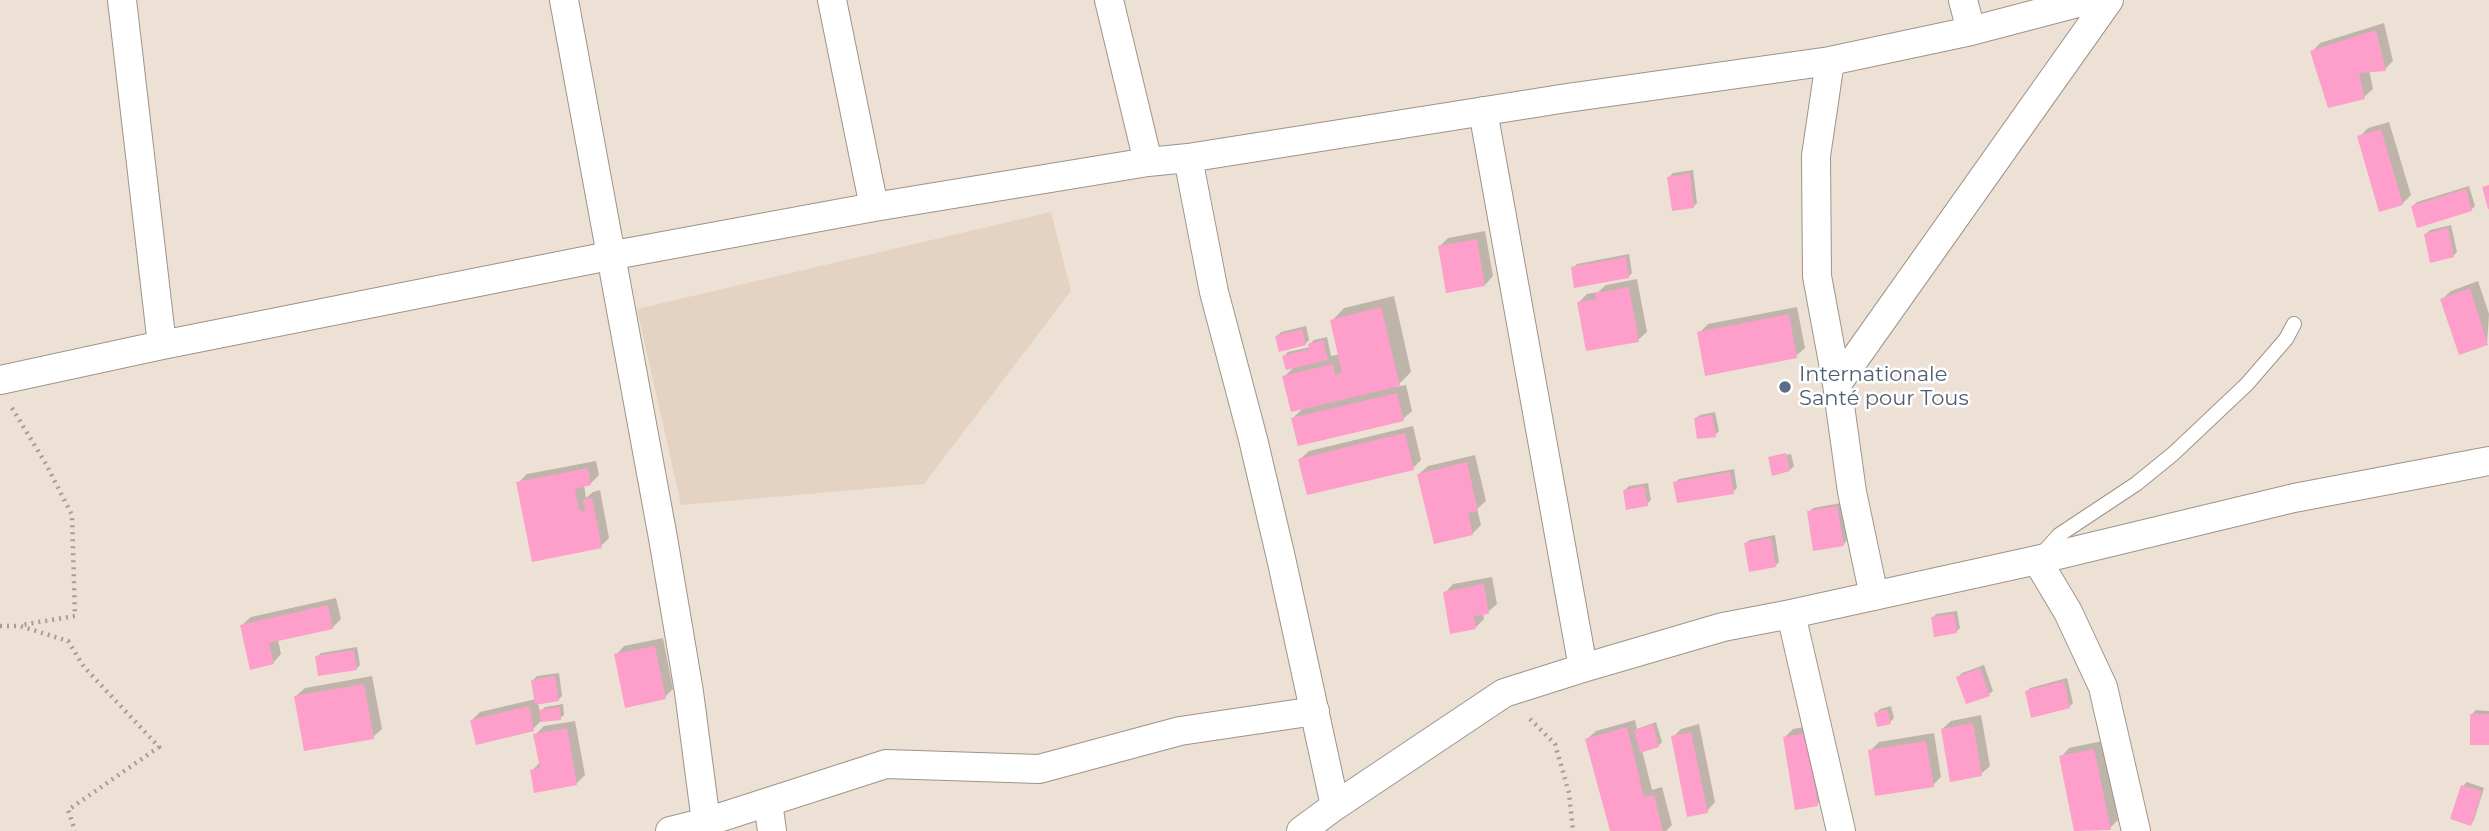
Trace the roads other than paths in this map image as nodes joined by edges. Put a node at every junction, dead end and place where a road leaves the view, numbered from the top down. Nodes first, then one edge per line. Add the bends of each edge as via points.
1 (122, 0) edge
2 (564, 0) edge
3 (832, 0) edge
4 (1109, 0) edge
5 (1962, 0) edge
6 (2089, 0) edge
7 (2109, 0) edge
8 (1971, 31) junction
9 (1830, 61) junction
10 (1483, 111) junction
11 (1188, 158) junction
12 (1147, 162) junction
13 (874, 207) junction
14 (609, 256) junction
15 (2294, 324) dead end
16 (162, 345) junction
17 (1837, 384) junction
18 (3, 389) edge
19 (2489, 461) edge
20 (2037, 560) junction
21 (1874, 596) junction
22 (1791, 614) junction
23 (1583, 668) junction
24 (1315, 711) junction
25 (768, 802) junction
26 (1334, 819) edge
27 (706, 822) junction
28 (670, 831) edge
29 (772, 831) edge
30 (1301, 831) edge
31 (1841, 831) edge
32 (2136, 831) edge

1 - 16 street
2 - 14 street
3 - 13 street
4 - 12 street
5 - 8 street
6 - 8 street
7 - 17 street
8 - 9 street
9 - 10 street
9 - 17 street via 1816,156 1817,276
10 - 11 street
10 - 23 street
11 - 12 street
11 - 24 street via 1214,292
12 - 13 street
13 - 14 street
14 - 16 street
14 - 27 street via 689,692
15 - 20 lane via 2247,384 2204,426 2136,484 2059,535
16 - 18 street
17 - 21 street via 1852,492
19 - 20 street via 2294,498
20 - 21 street
20 - 32 street via 2068,612 2103,687
21 - 22 street
22 - 23 street via 1723,627
22 - 31 street
23 - 26 street via 1504,693
24 - 25 street via 1180,731 1039,769 886,764
24 - 26 street
25 - 27 street
25 - 29 street
26 - 30 street
27 - 28 street

